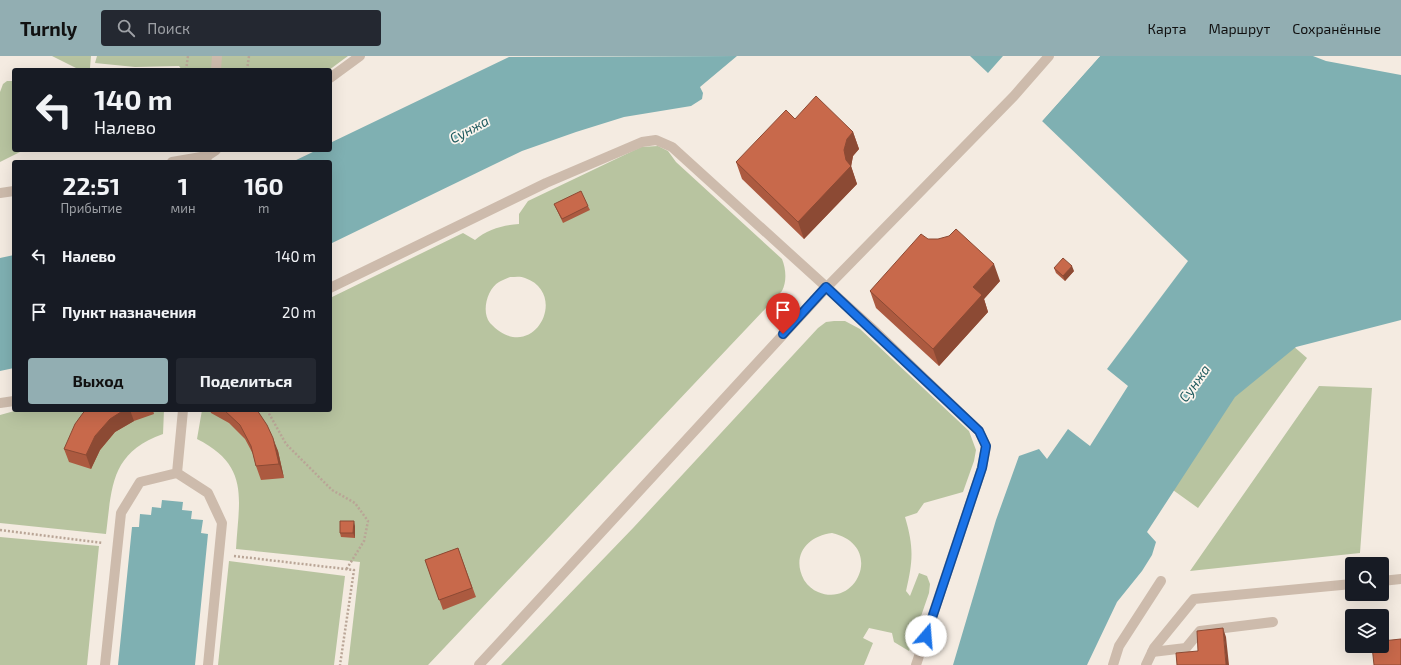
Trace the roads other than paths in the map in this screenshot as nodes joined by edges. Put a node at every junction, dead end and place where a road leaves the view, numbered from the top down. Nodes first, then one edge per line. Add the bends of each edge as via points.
1 (217, 56) edge
2 (360, 56) edge
3 (1049, 56) edge
4 (216, 68) edge
5 (332, 77) edge
6 (207, 156) edge
7 (184, 160) edge
8 (12, 191) edge
9 (0, 193) edge
10 (332, 287) edge
11 (826, 287) junction
12 (12, 400) edge
13 (0, 403) edge
14 (183, 412) edge
15 (177, 473) junction
16 (1401, 579) edge
17 (1389, 580) edge
18 (1161, 581) dead end
19 (1345, 585) edge
20 (1273, 622) dead end
21 (1152, 652) junction
22 (105, 665) edge
23 (208, 665) edge
24 (479, 665) edge
25 (916, 665) edge
26 (1112, 665) edge
27 (1146, 665) edge

1 - 4 street
2 - 5 street
3 - 11 street via 1014,96
6 - 7 street
8 - 9 street
10 - 11 street via 546,183 642,142 656,140 672,147 689,161
11 - 24 street
11 - 25 street via 979,431 986,446 974,497
12 - 13 street
14 - 15 street
15 - 22 street via 140,482 121,513
15 - 23 street via 208,492 222,523
16 - 17 street
18 - 26 street via 1119,646
19 - 21 street via 1194,599
20 - 21 street via 1200,631 1186,648
21 - 27 street

